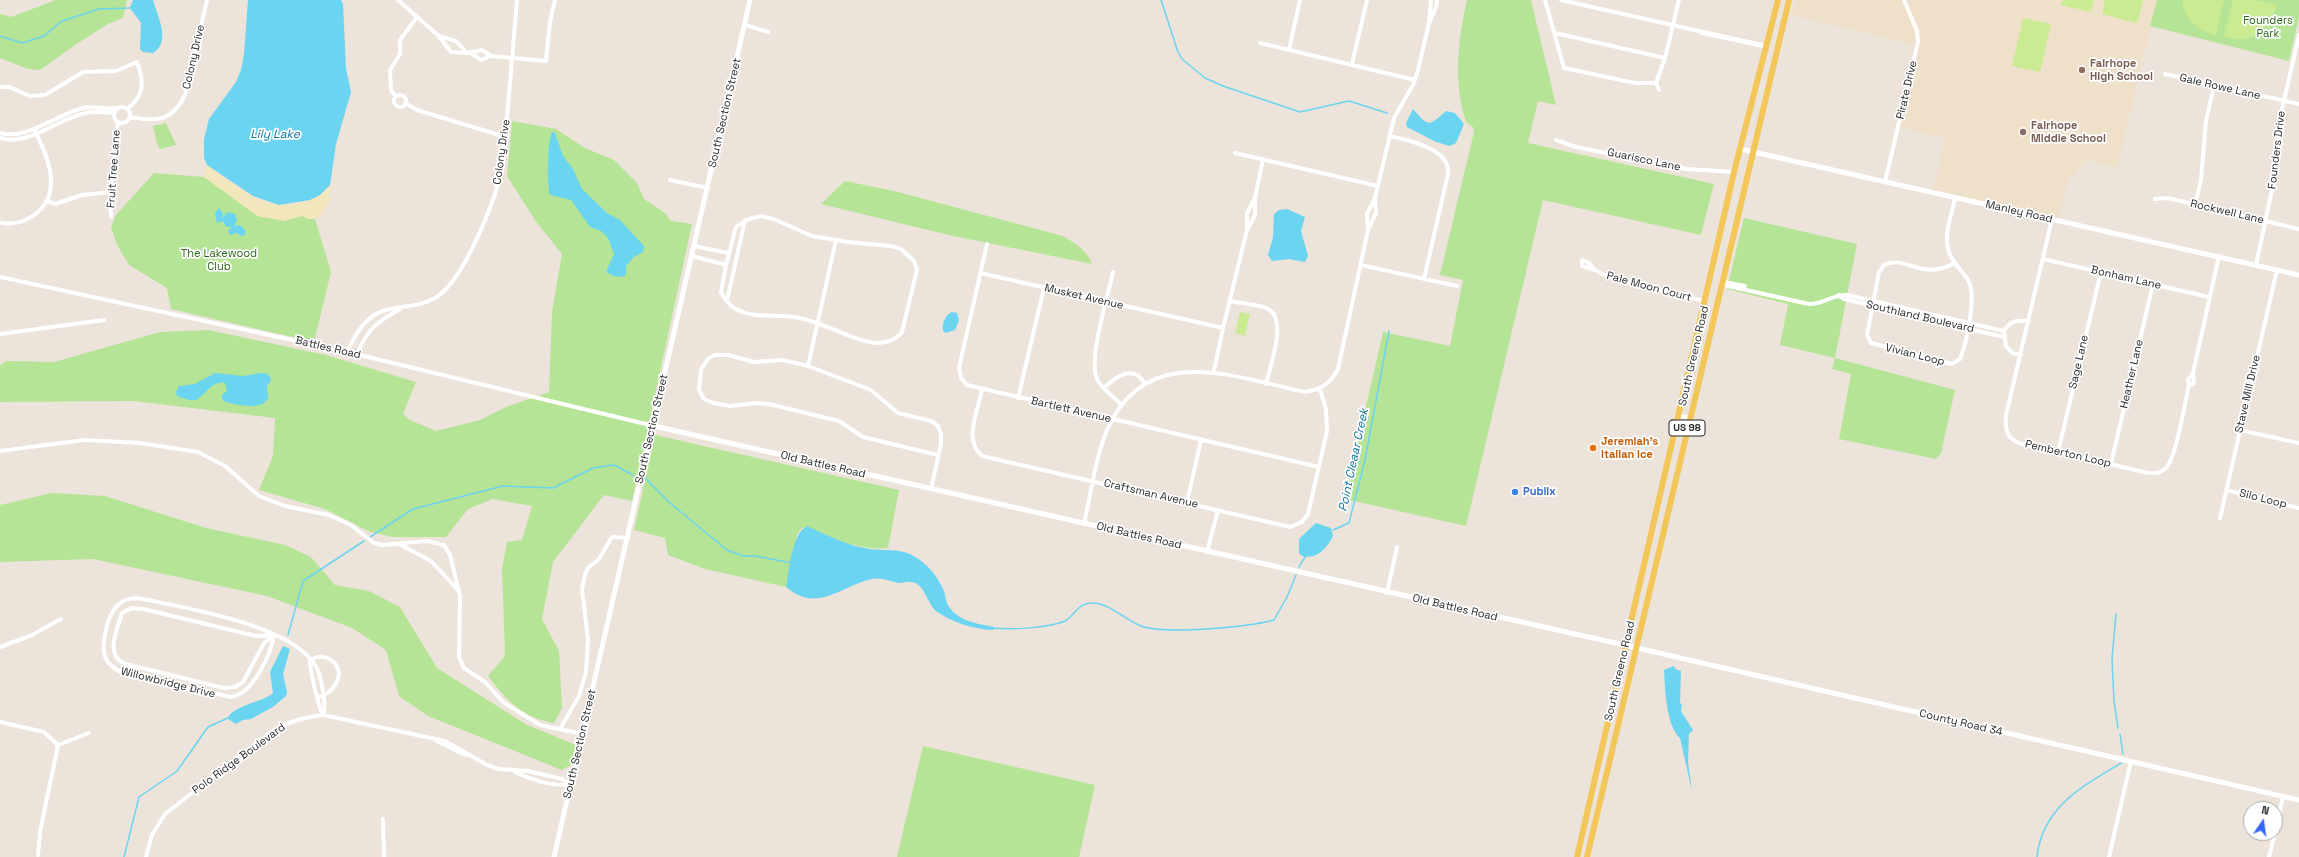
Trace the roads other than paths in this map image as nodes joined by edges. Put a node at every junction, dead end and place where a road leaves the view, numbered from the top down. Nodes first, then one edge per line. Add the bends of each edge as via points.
1 (207, 0) edge
2 (398, 0) edge
3 (517, 0) edge
4 (555, 0) edge
5 (750, 0) edge
6 (1300, 0) edge
7 (1367, 0) edge
8 (1431, 0) edge
9 (1437, 0) edge
10 (1545, 0) edge
11 (1561, 0) edge
12 (1679, 0) edge
13 (1778, 0) edge
14 (1789, 0) edge
15 (1904, 0) edge
16 (417, 17) junction
17 (1429, 23) junction
18 (745, 25) junction
19 (1674, 26) junction
20 (768, 32) dead end
21 (1555, 34) junction
22 (2299, 35) edge
23 (439, 36) junction
24 (1260, 43) dead end
25 (1766, 46) junction
26 (1289, 50) junction
27 (469, 53) junction
28 (491, 56) junction
29 (513, 58) junction
30 (1665, 58) junction
31 (1352, 64) junction
32 (2166, 74) dead end
33 (1415, 80) junction
34 (1656, 82) junction
35 (0, 86) edge
36 (2214, 86) junction
37 (1659, 90) dead end
38 (395, 96) junction
39 (2283, 101) junction
40 (405, 103) junction
41 (2299, 104) edge
42 (117, 108) junction
43 (127, 109) junction
44 (114, 113) junction
45 (130, 117) junction
46 (118, 122) junction
47 (35, 131) junction
48 (0, 133) edge
49 (1390, 136) junction
50 (506, 137) junction
51 (0, 138) edge
52 (1556, 140) dead end
53 (1740, 150) junction
54 (1752, 152) junction
55 (1235, 153) dead end
56 (1263, 159) junction
57 (1734, 172) junction
58 (670, 180) dead end
59 (1885, 182) junction
60 (1378, 186) junction
61 (708, 188) junction
62 (110, 192) junction
63 (1255, 198) junction
64 (1375, 198) junction
65 (1955, 198) junction
66 (2155, 199) dead end
67 (46, 201) junction
68 (2195, 205) junction
69 (111, 217) dead end
70 (2052, 219) junction
71 (745, 220) junction
72 (2266, 220) junction
73 (0, 223) edge
74 (2299, 229) edge
75 (1247, 230) junction
76 (1368, 230) junction
77 (836, 240) junction
78 (987, 244) dead end
79 (694, 246) junction
80 (728, 255) junction
81 (692, 256) junction
82 (2219, 256) junction
83 (736, 258) junction
84 (2043, 259) junction
85 (1955, 263) junction
86 (726, 265) junction
87 (1361, 265) junction
88 (2256, 265) junction
89 (1595, 270) dead end
90 (2277, 270) junction
91 (1113, 272) dead end
92 (2101, 272) junction
93 (980, 273) junction
94 (2299, 275) edge
95 (0, 278) edge
96 (1424, 279) junction
97 (1721, 282) junction
98 (2153, 284) junction
99 (1457, 286) dead end
100 (1044, 288) junction
101 (2209, 297) junction
102 (727, 301) junction
103 (1231, 301) junction
104 (1704, 301) junction
105 (1107, 302) junction
106 (1873, 303) junction
107 (401, 308) junction
108 (104, 320) dead end
109 (2029, 321) junction
110 (818, 323) junction
111 (1968, 325) junction
112 (1223, 328) junction
113 (2004, 331) junction
114 (0, 334) edge
115 (2003, 337) junction
116 (347, 352) junction
117 (357, 355) junction
118 (2021, 355) junction
119 (808, 366) junction
120 (1214, 372) junction
121 (1145, 384) junction
122 (1266, 384) junction
123 (1104, 388) junction
124 (1320, 389) junction
125 (982, 390) junction
126 (1018, 398) junction
127 (1121, 404) junction
128 (1678, 415) junction
129 (1690, 418) junction
130 (1113, 420) junction
131 (654, 426) junction
132 (2240, 430) junction
133 (1201, 440) junction
134 (2299, 443) edge
135 (0, 451) edge
136 (2058, 452) junction
137 (938, 455) junction
138 (2111, 464) junction
139 (1319, 467) junction
140 (1094, 481) junction
141 (931, 489) junction
142 (2226, 490) junction
143 (1187, 502) junction
144 (2299, 508) edge
145 (1218, 510) junction
146 (2220, 518) dead end
147 (1084, 524) junction
148 (628, 538) junction
149 (398, 544) junction
150 (1397, 547) dead end
151 (1207, 552) junction
152 (459, 592) junction
153 (1387, 593) junction
154 (178, 608) junction
155 (114, 609) junction
156 (122, 613) junction
157 (176, 617) junction
158 (220, 617) junction
159 (61, 619) dead end
160 (217, 627) junction
161 (107, 630) junction
162 (117, 632) junction
163 (274, 635) junction
164 (1624, 645) junction
165 (0, 647) edge
166 (1635, 648) junction
167 (117, 659) junction
168 (310, 660) junction
169 (252, 664) junction
170 (111, 665) junction
171 (261, 668) junction
172 (165, 674) junction
173 (163, 682) junction
174 (223, 688) junction
175 (221, 696) junction
176 (323, 696) junction
177 (318, 697) junction
178 (323, 715) junction
179 (0, 722) edge
180 (560, 729) junction
181 (89, 733) dead end
182 (583, 734) junction
183 (58, 745) junction
184 (2131, 762) junction
185 (570, 785) junction
186 (2283, 797) junction
187 (2299, 800) edge
188 (2282, 801) edge
189 (383, 819) dead end
190 (2273, 841) edge
191 (37, 856) edge
192 (146, 857) edge
193 (384, 857) edge
194 (554, 857) edge
195 (1577, 857) edge
196 (1587, 857) edge
197 (2109, 857) edge
198 (2269, 857) edge

1 - 45 street, Colony Drive via 181,103 174,111 160,119 148,121
2 - 16 street
3 - 29 street, Colony Drive
4 - 29 street via 546,61
5 - 18 street, South Section Street
6 - 26 street
7 - 31 street
8 - 17 street
9 - 17 street
10 - 21 street
11 - 19 street
12 - 19 street
13 - 25 main road, South Greeno Road / US 98
14 - 54 main road, South Greeno Road / US 98
15 - 59 street, Pirate Drive via 1917,31 1918,42
16 - 23 street
16 - 38 street via 400,40 400,54 390,70 391,90
17 - 33 street
18 - 20 street
18 - 61 street, South Section Street
19 - 25 street via 1756,46
19 - 30 street
21 - 30 street
21 - 34 street via 1564,68 1635,83
22 - 39 street, Founders Drive
23 - 27 street via 456,41
23 - 27 street via 451,52
24 - 26 street
25 - 53 main road, South Greeno Road / US 98
26 - 31 street
27 - 28 street via 482,50
27 - 28 street via 481,60
28 - 29 street
29 - 50 street, Colony Drive
30 - 34 street
31 - 33 street
32 - 36 street, Gale Rowe Lane
33 - 49 street via 1394,118
34 - 37 street
35 - 43 street via 30,96 45,95 84,72 116,71 137,62 142,76 142,86 137,100
36 - 39 street, Gale Rowe Lane
36 - 68 street via 2206,121 2201,180
38 - 40 street via 403,95 406,98
38 - 40 street via 396,105 402,106
39 - 41 street, Gale Rowe Lane
39 - 72 street, Founders Drive
40 - 50 street via 417,110
42 - 43 street
42 - 44 street
42 - 47 street via 83,108
43 - 45 street
44 - 46 street
44 - 47 street via 85,113
45 - 46 street via 126,122
46 - 62 street, Fruit Tree Lane
47 - 48 street via 9,135
47 - 51 street via 19,139
47 - 67 street via 52,181
49 - 60 street
49 - 96 street via 1440,154 1447,163 1448,174
50 - 107 street, Colony Drive via 498,186 489,211 455,280 435,298
52 - 57 street, Guarisco Lane via 1576,147 1687,169
53 - 54 street, Manley Road
53 - 57 main road, South Greeno Road / US 98
54 - 59 street, Manley Road
54 - 97 main road, South Greeno Road / US 98
55 - 56 street
56 - 60 street
56 - 63 street
57 - 104 main road, South Greeno Road / US 98
58 - 61 street
59 - 65 street, Manley Road
60 - 64 street
61 - 79 street, South Section Street
62 - 67 street via 82,195 55,204
62 - 69 street, Fruit Tree Lane
63 - 75 street via 1255,215
63 - 75 street via 1247,213
64 - 76 street via 1375,215
64 - 76 street via 1367,214
65 - 70 street, Manley Road
65 - 85 street via 1947,240 1949,254
66 - 68 street, Rockwell Lane via 2168,198
67 - 73 street via 28,220 14,224
68 - 72 street, Rockwell Lane
70 - 82 street, Manley Road
70 - 84 street, Pemberton Loop
71 - 77 street via 755,217 769,218 808,235
71 - 80 street via 736,227
71 - 83 street
72 - 74 street, Rockwell Lane
72 - 88 street, Founders Drive
75 - 103 street
76 - 87 street
77 - 110 street
77 - 110 street via 901,249 916,265 917,275 913,294 902,332 887,342 867,341
78 - 93 street, Bartlett Avenue
79 - 80 street
79 - 81 street, South Section Street
80 - 83 street
80 - 86 street
81 - 86 street
81 - 131 street, South Section Street
82 - 88 street, Manley Road
82 - 101 street, Pemberton Loop
83 - 102 street
84 - 92 street, Bonham Lane
84 - 109 street, Pemberton Loop
85 - 106 street via 1936,271 1893,263 1885,264 1880,272
85 - 111 street via 1968,280 1973,293
86 - 102 street via 722,292
87 - 96 street
87 - 124 street via 1338,369 1333,379
88 - 90 street, Manley Road
89 - 104 street, Pale Moon Court via 1611,278
90 - 94 street, Manley Road
90 - 132 street, Stave Mill Drive
91 - 105 street
92 - 98 street, Bonham Lane
92 - 136 street, Sage Lane
93 - 100 street, Musket Avenue
93 - 125 street, Bartlett Avenue via 959,374 963,382
95 - 116 street, Battles Road
96 - 99 street
97 - 106 street, Southland Boulevard via 1813,304 1838,295 1844,299
97 - 129 main road, South Greeno Road / US 98
98 - 101 street, Bonham Lane
98 - 138 street, Heather Lane
100 - 105 street, Musket Avenue
100 - 126 street
101 - 138 street, Pemberton Loop via 2192,373 2193,384 2189,385 2173,456 2166,469 2153,474
102 - 110 street via 746,314 786,315
103 - 112 street
103 - 122 street via 1268,308 1278,321
104 - 128 main road, South Greeno Road / US 98
105 - 112 street, Musket Avenue
105 - 123 street via 1094,357 1098,381
106 - 111 street, Southland Boulevard
106 - 111 street, Vivian Loop via 1867,335 1871,343 1948,363 1957,362 1960,358
107 - 116 street, Colony Drive via 378,313 364,323
107 - 117 street, Colony Drive via 371,328
108 - 114 street
109 - 113 street via 2016,320
109 - 118 street, Pemberton Loop
110 - 119 street
111 - 113 street, Southland Boulevard
111 - 115 street, Southland Boulevard
112 - 120 street
113 - 115 street
115 - 118 street via 2008,350
116 - 117 street, Battles Road
117 - 131 street, Battles Road
118 - 136 street, Pemberton Loop via 2006,415 2006,430 2015,442
119 - 137 street via 871,390 898,413 934,423 941,434
119 - 137 street via 783,360 754,362 728,355 715,355 709,358 701,369 699,390 704,399 714,403 730,406 769,404 840,421 863,438
120 - 121 street via 1194,370 1170,374
120 - 122 street
121 - 123 street via 1138,375 1128,373 1115,377
121 - 127 street
122 - 124 street via 1305,392
123 - 127 street
124 - 139 street, Craftsman Avenue via 1326,409 1326,438
125 - 126 street, Bartlett Avenue
125 - 140 street, Craftsman Avenue via 972,438 977,452 988,458
126 - 130 street, Bartlett Avenue
127 - 130 street
128 - 129 street
128 - 164 main road, South Greeno Road / US 98
129 - 166 main road, South Greeno Road / US 98
130 - 133 street, Bartlett Avenue
130 - 140 street via 1103,442
131 - 141 street, Old Battles Road
131 - 148 street, South Section Street
132 - 134 street
132 - 142 street, Stave Mill Drive
133 - 139 street, Bartlett Avenue
133 - 143 street
135 - 149 street via 84,440 140,443 198,452 225,466 259,496 285,506 329,515 351,525 374,544
136 - 138 street, Pemberton Loop
137 - 141 street
139 - 145 street, Craftsman Avenue via 1308,514 1304,521 1297,525 1288,526
140 - 143 street, Craftsman Avenue
140 - 147 street
141 - 147 street, Old Battles Road
142 - 144 street, Silo Loop
142 - 146 street, Stave Mill Drive
143 - 145 street, Craftsman Avenue
145 - 151 street
147 - 151 street, Old Battles Road
148 - 180 street via 612,537 600,559 588,568 585,574 582,589 588,640 586,672 579,696
148 - 182 street, South Section Street
149 - 152 street via 431,561
149 - 152 street via 427,541 444,545 450,556
150 - 153 street
151 - 153 street, Old Battles Road
152 - 180 street via 459,657 464,668 485,682 503,702 540,725
153 - 164 street, Old Battles Road
154 - 155 street via 134,598 121,602
154 - 157 street
154 - 158 street
155 - 156 street
155 - 161 street, Willowbridge Drive
156 - 157 street via 135,608
156 - 162 street, Willowbridge Drive
157 - 160 street
158 - 160 street
158 - 163 street via 255,626
159 - 165 street via 30,636
160 - 163 street via 256,636
161 - 162 street
161 - 170 street, Willowbridge Drive via 104,652
162 - 167 street, Willowbridge Drive via 113,652
163 - 168 street via 298,648
163 - 169 street, Willowbridge Drive via 264,643
163 - 171 street, Willowbridge Drive via 272,646
164 - 166 street, County Road 34
164 - 195 main road, South Greeno Road / US 98
166 - 184 street, County Road 34
166 - 196 main road, South Greeno Road / US 98
167 - 170 street
167 - 172 street, Willowbridge Drive via 126,664
168 - 176 street via 319,673
168 - 176 street via 325,657 333,661 338,668 337,683
168 - 177 street via 309,666
169 - 171 street
169 - 174 street, Willowbridge Drive via 239,685
170 - 173 street, Willowbridge Drive via 125,674
171 - 175 street, Willowbridge Drive via 251,686 244,692 231,697
172 - 173 street
172 - 174 street, Willowbridge Drive
173 - 175 street, Willowbridge Drive
174 - 175 street
176 - 177 street
176 - 178 street via 326,709
177 - 178 street
178 - 185 street, Polo Ridge Boulevard via 435,740 487,765 562,779
178 - 192 street, Polo Ridge Boulevard via 305,716 280,726 172,808 156,826
179 - 183 street via 44,732
180 - 182 street
181 - 183 street
182 - 185 street, South Section Street
183 - 191 street
184 - 186 street, County Road 34
184 - 197 street
185 - 194 street, South Section Street
186 - 187 street, County Road 34
186 - 188 street
189 - 193 street
190 - 198 street

